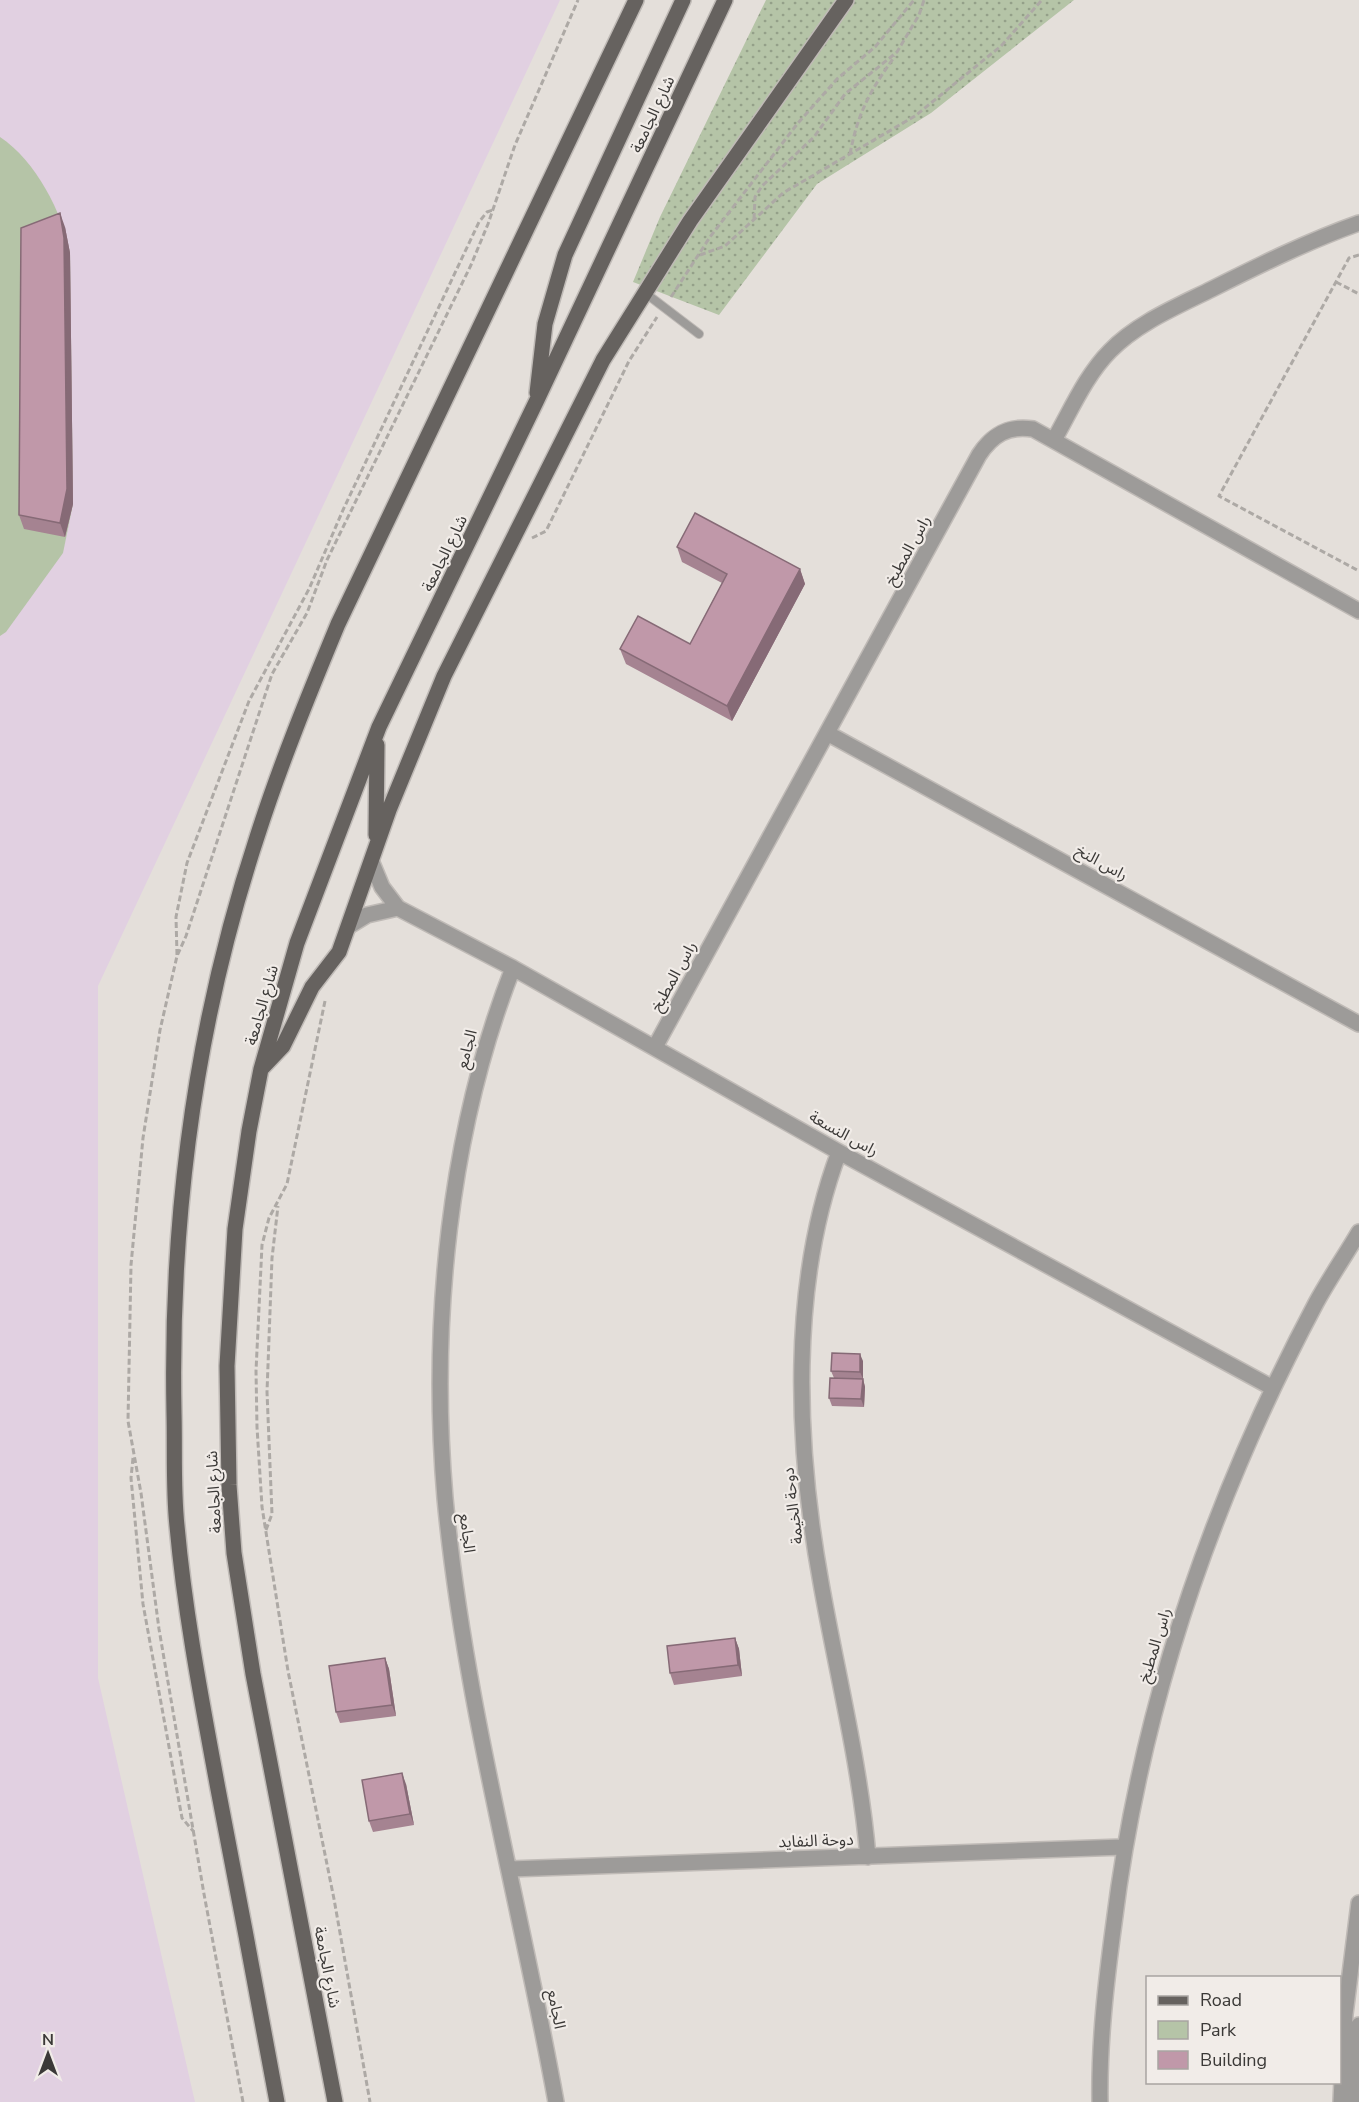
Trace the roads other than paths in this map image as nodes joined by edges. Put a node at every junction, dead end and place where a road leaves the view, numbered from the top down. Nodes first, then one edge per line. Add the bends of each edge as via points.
1 (636, 0) edge
2 (683, 0) edge
3 (725, 0) edge
4 (846, 0) edge
5 (1359, 223) edge
6 (644, 292) junction
7 (699, 334) dead end
8 (536, 402) junction
9 (1054, 440) junction
10 (1359, 611) edge
11 (379, 727) junction
12 (827, 733) junction
13 (376, 847) junction
14 (372, 863) junction
15 (398, 908) junction
16 (349, 926) junction
17 (513, 968) junction
18 (1359, 1024) edge
19 (655, 1047) junction
20 (261, 1070) junction
21 (839, 1152) junction
22 (1359, 1232) edge
23 (1274, 1388) junction
24 (1123, 1847) junction
25 (868, 1857) junction
26 (510, 1869) junction
27 (1359, 1903) edge
28 (1359, 2025) edge
29 (277, 2102) edge
30 (335, 2102) edge
31 (556, 2102) edge
32 (1100, 2102) edge
33 (1341, 2102) edge
34 (1355, 2102) edge

1 - 29 main road via 334,635 298,721 234,912 208,1024 187,1152 177,1248 176,1521 190,1635
2 - 8 main road via 565,255 545,324
3 - 8 main road, شارع الجامعة
4 - 6 main road
5 - 9 street via 1280,255 1170,309 1141,328 1111,350
6 - 7 lane
6 - 13 main road via 587,389 444,676
8 - 11 main road, شارع الجامعة
9 - 10 street, راس المطبخ
9 - 12 street, راس المطبخ via 1023,427 1003,431 986,444
11 - 13 main road
11 - 20 main road, شارع الجامعة via 297,943
12 - 18 street, راس النخ
12 - 19 street, راس المطبخ
13 - 14 main road
14 - 15 street, راس النسعة via 382,887
14 - 16 main road
15 - 16 street via 368,915
15 - 17 street, راس النسعة
16 - 20 main road via 335,960 312,987 283,1046
17 - 19 street, راس النسعة
17 - 26 street, الجامع via 480,1065 456,1183 447,1258 441,1413 446,1498 461,1620
19 - 21 street, راس النسعة
20 - 30 main road, شارع الجامعة via 235,1229 227,1366 229,1485 234,1553 253,1674
21 - 23 street, راس النسعة
21 - 25 street, دوحة الخيمة via 823,1194 815,1232 802,1403 811,1519 859,1782
22 - 23 street, راس المطبخ via 1317,1300
23 - 24 street, راس المطبخ via 1186,1600 1158,1697
24 - 25 street, دوحة النفايد
24 - 32 street, راس المطبخ via 1105,1999
25 - 26 street, دوحة النفايد
26 - 31 street, الجامع
27 - 33 street via 1345,2014
28 - 34 street

